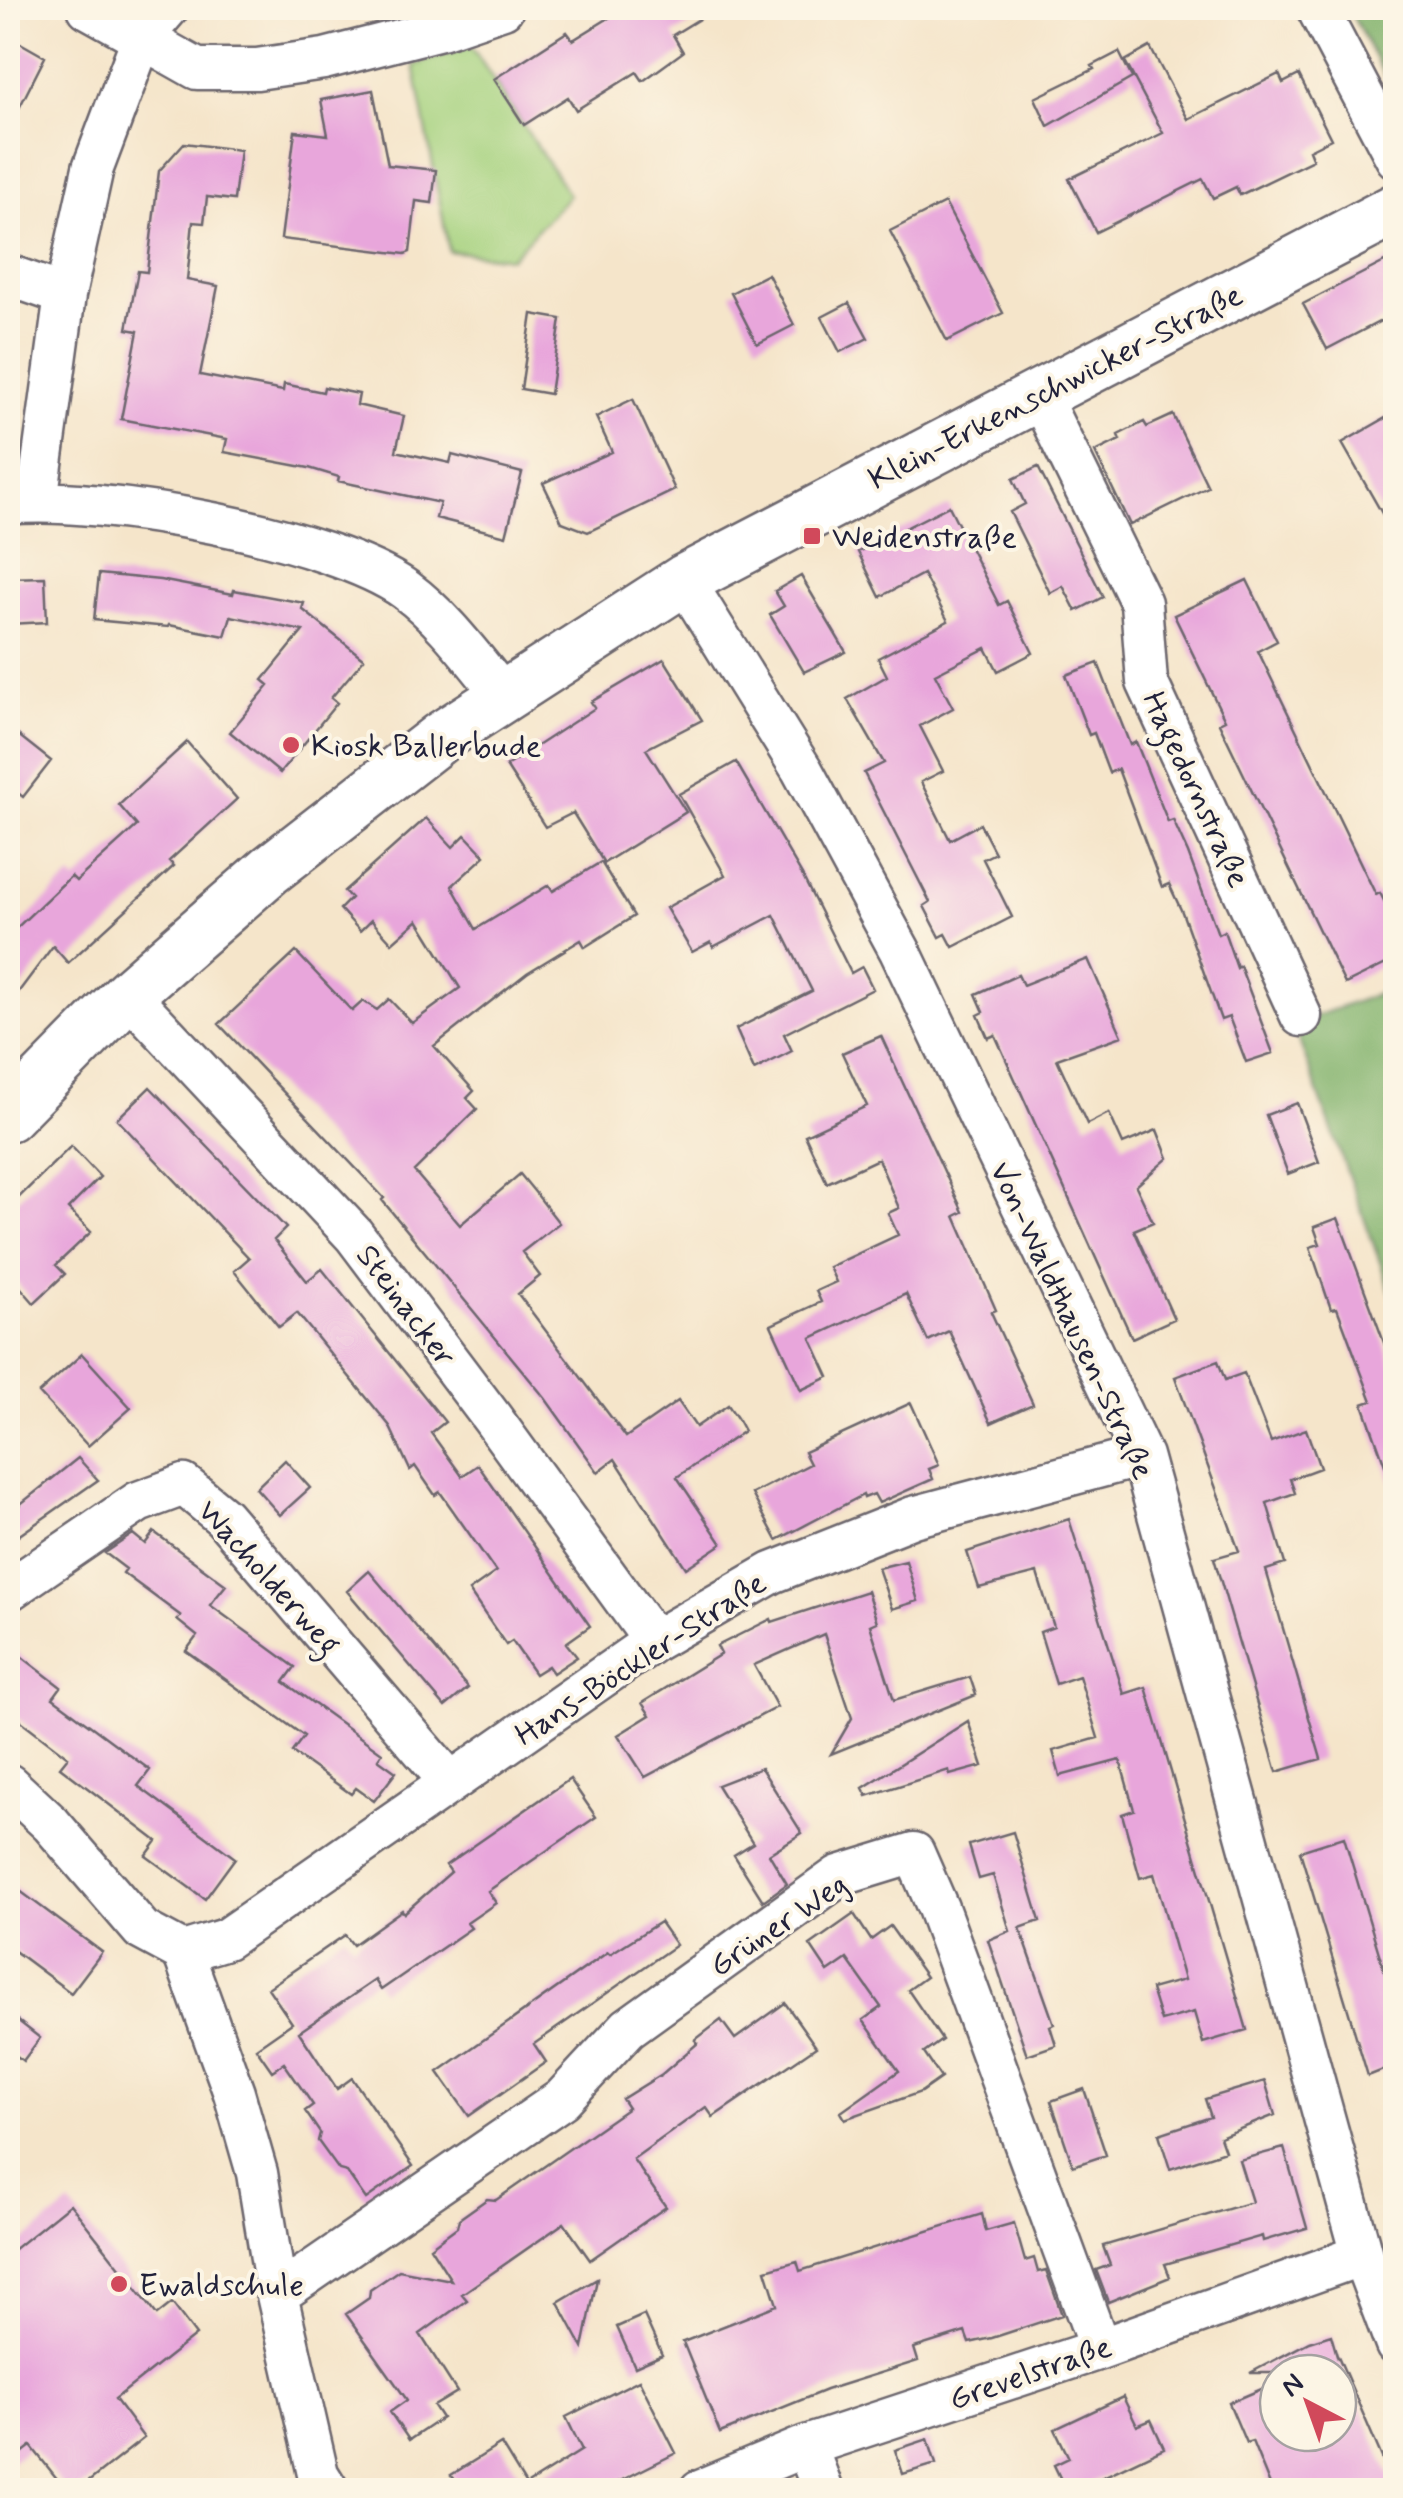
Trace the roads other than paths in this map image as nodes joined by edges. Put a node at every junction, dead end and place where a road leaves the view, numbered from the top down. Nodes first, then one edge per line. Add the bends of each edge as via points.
1 (88, 8) edge
2 (502, 8) edge
3 (1316, 8) edge
4 (155, 23) edge
5 (1396, 158) edge
6 (1396, 208) edge
7 (8, 275) edge
8 (65, 294) junction
9 (1040, 395) junction
10 (22, 502) edge
11 (684, 580) junction
12 (504, 696) junction
13 (128, 994) junction
14 (1302, 1016) dead end
15 (8, 1116) edge
16 (1142, 1456) junction
17 (8, 1592) edge
18 (654, 1641) junction
19 (450, 1782) junction
20 (8, 1784) edge
21 (183, 1952) junction
22 (1362, 2255) junction
23 (278, 2295) junction
24 (1396, 2345) edge
25 (1100, 2349) junction
26 (806, 2446) junction
27 (328, 2490) edge
28 (700, 2490) edge
29 (823, 2490) edge

1 - 4 street
2 - 4 street via 324,59 257,69 197,68
3 - 5 street
4 - 8 street via 94,168
6 - 9 street, Klein-Erkenschwicker-Straße
7 - 8 street
8 - 10 street
9 - 11 street, Klein-Erkenschwicker-Straße
9 - 14 street, Hagedornstraße via 1141,603 1147,682
10 - 12 street via 154,514 270,535 370,569 434,612
11 - 12 street, Klein-Erkenschwicker-Straße
11 - 16 street, Von-Waldthausen-Straße via 802,770 900,952
12 - 13 street, Klein-Erkenschwicker-Straße via 416,755 270,870
13 - 15 street, Klein-Erkenschwicker-Straße
13 - 18 street, Steinacker via 354,1235
16 - 18 street, Hans-Böckler-Straße via 913,1516 772,1573
16 - 22 street, Von-Waldthausen-Straße
17 - 19 street, Wacholderweg via 138,1502 184,1486 222,1517
18 - 19 street, Hans-Böckler-Straße
19 - 21 street, Hans-Böckler-Straße via 226,1939
20 - 21 street via 142,1930
21 - 23 street via 257,2173
22 - 24 street, Von-Waldthausen-Straße
22 - 25 street, Grevelstraße
23 - 25 street, Grüner Weg via 562,2099 628,2028 839,1876 914,1853
23 - 27 street via 318,2474
25 - 26 street, Grevelstraße
26 - 28 street, Grevelstraße
26 - 29 street

